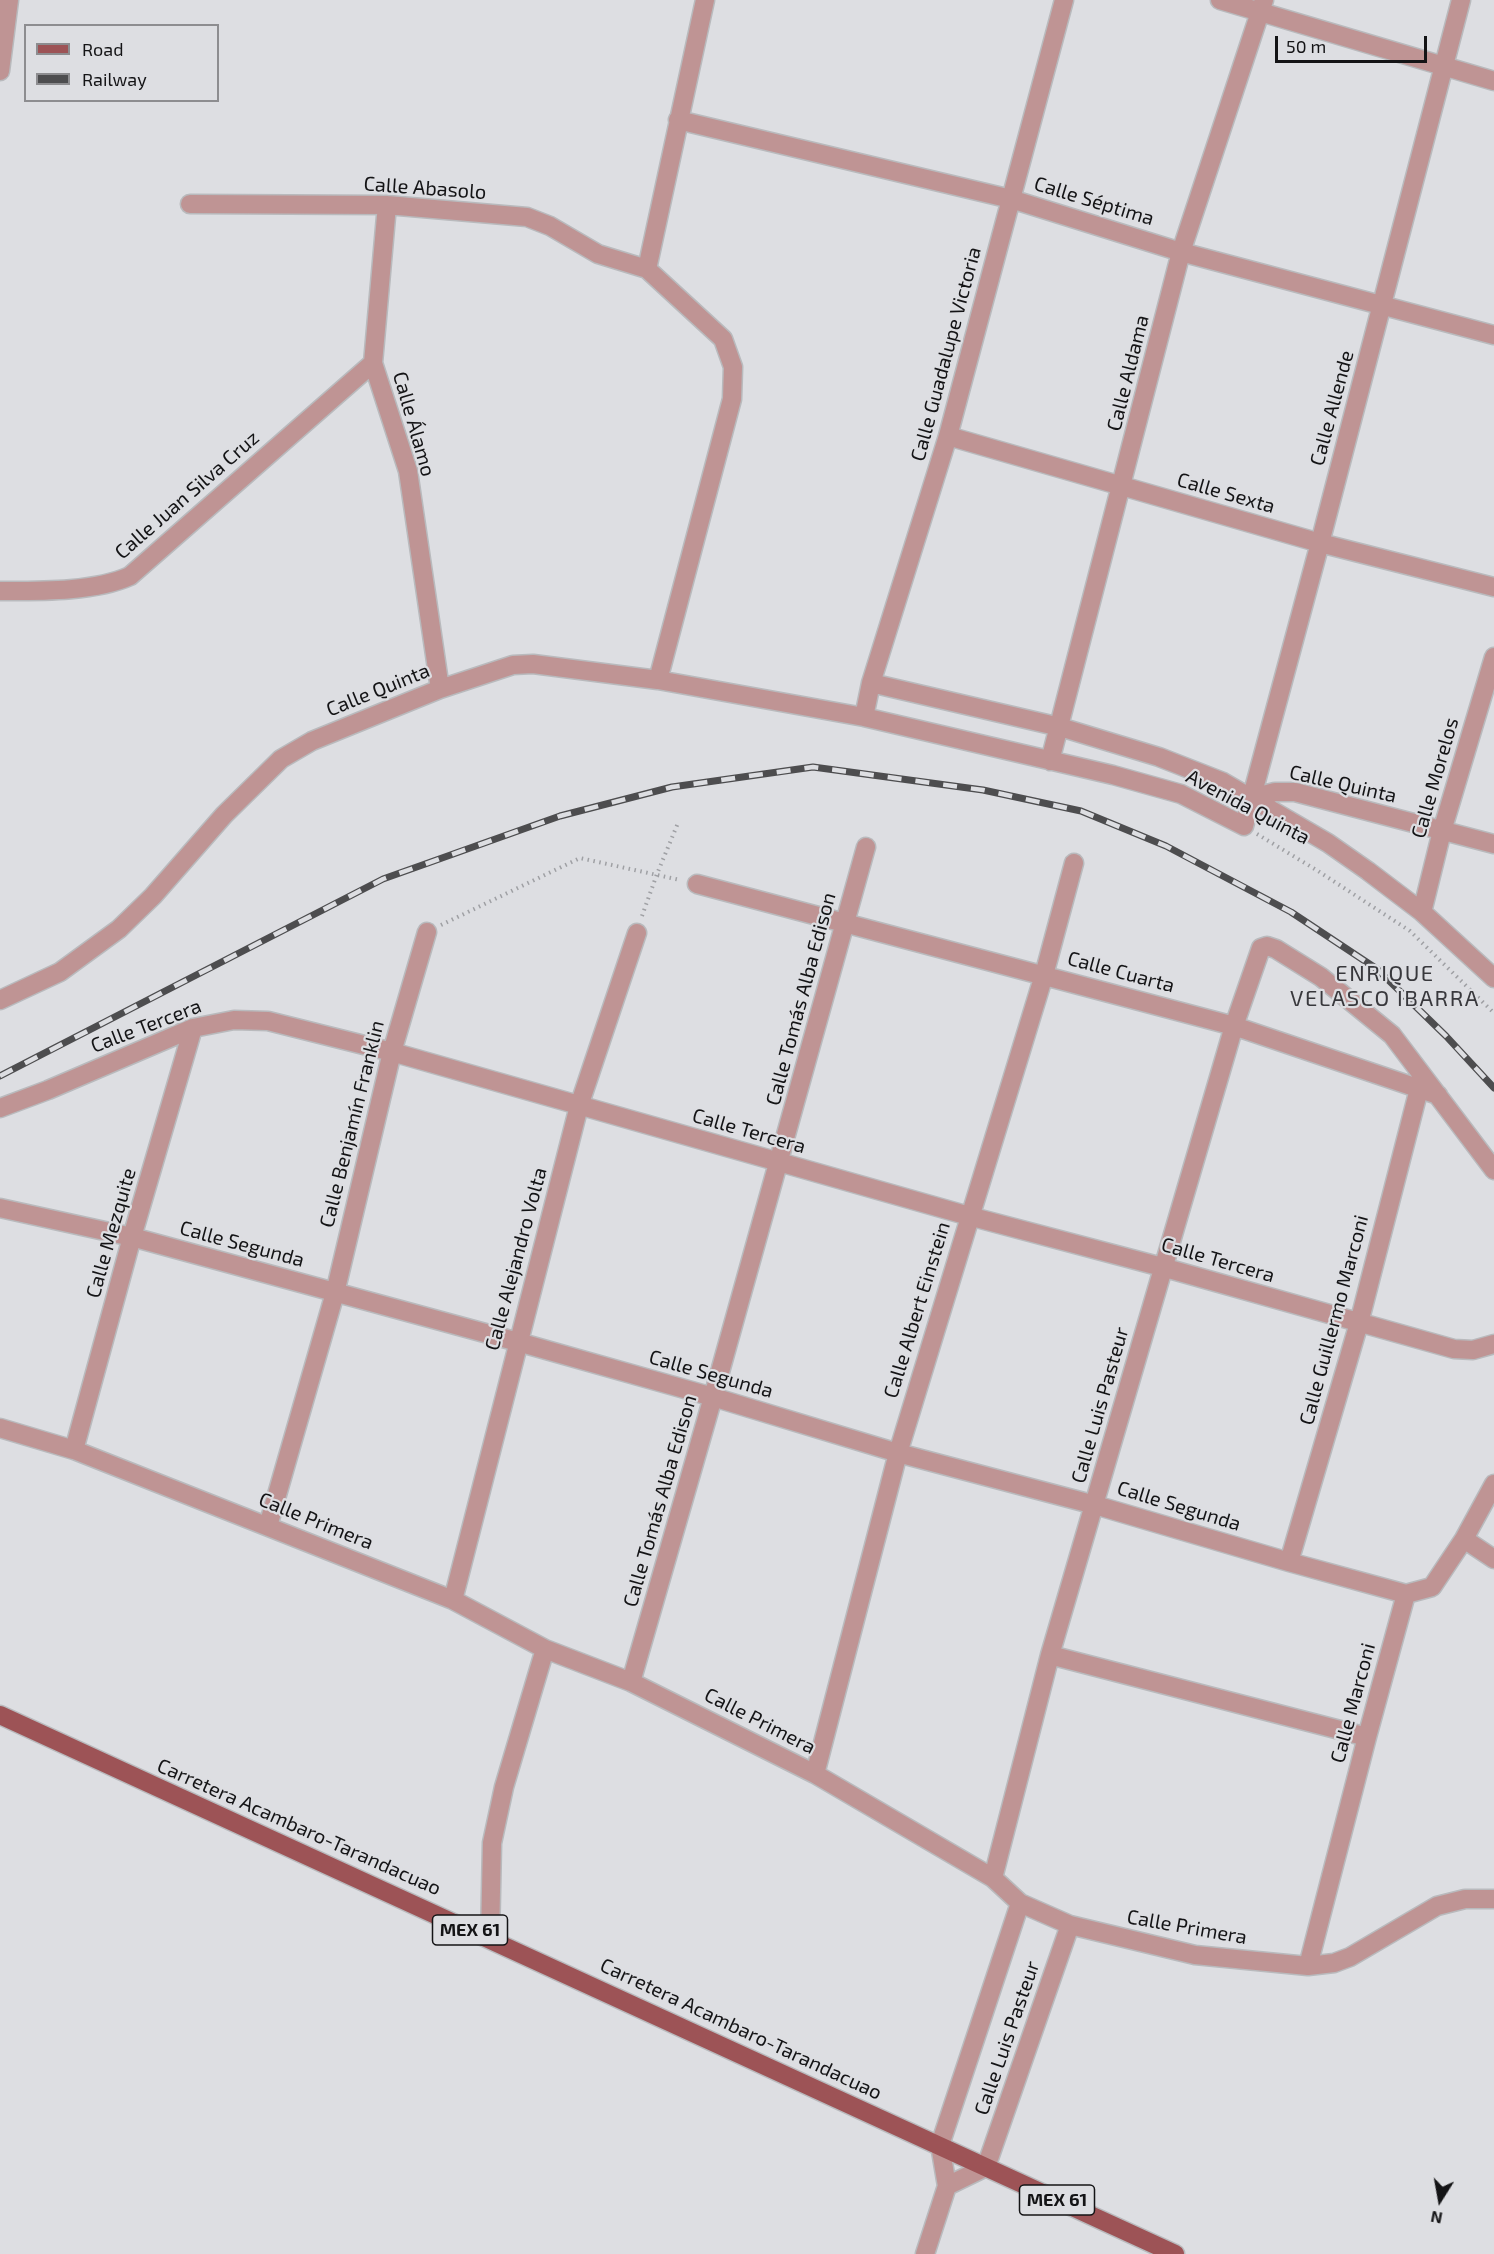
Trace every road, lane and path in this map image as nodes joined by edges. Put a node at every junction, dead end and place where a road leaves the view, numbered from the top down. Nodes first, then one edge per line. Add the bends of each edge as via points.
1 (9, 0) edge
2 (705, 0) edge
3 (1064, 0) edge
4 (1220, 0) edge
5 (1461, 0) edge
6 (1263, 5) edge
7 (1443, 64) junction
8 (0, 71) edge
9 (1494, 81) edge
10 (678, 120) junction
11 (1011, 199) junction
12 (190, 204) dead end
13 (387, 205) junction
14 (1181, 252) junction
15 (647, 269) junction
16 (1382, 307) junction
17 (1494, 335) edge
18 (373, 363) junction
19 (948, 436) junction
20 (1122, 487) junction
21 (1320, 543) junction
22 (1494, 587) edge
23 (0, 591) edge
24 (1494, 657) edge
25 (658, 680) junction
26 (871, 683) junction
27 (441, 689) junction
28 (864, 717) junction
29 (1060, 727) junction
30 (1050, 761) junction
31 (1252, 798) junction
32 (678, 824) dead end
33 (1244, 826) junction
34 (1442, 831) junction
35 (1494, 844) edge
36 (866, 847) dead end
37 (1074, 863) dead end
38 (657, 874) junction
39 (697, 884) joint
40 (1422, 912) junction
41 (846, 924) junction
42 (427, 932) joint
43 (637, 933) joint
44 (1044, 975) junction
45 (1494, 978) edge
46 (0, 1000) edge
47 (1494, 1013) edge
48 (1234, 1026) junction
49 (193, 1028) junction
50 (392, 1052) junction
51 (1419, 1089) junction
52 (1438, 1095) junction
53 (579, 1106) junction
54 (0, 1108) edge
55 (779, 1163) junction
56 (1494, 1170) edge
57 (0, 1208) edge
58 (969, 1216) junction
59 (132, 1237) junction
60 (1162, 1268) junction
61 (335, 1293) junction
62 (1359, 1323) junction
63 (518, 1342) junction
64 (1494, 1344) edge
65 (1473, 1350) junction
66 (1494, 1358) edge
67 (713, 1397) junction
68 (0, 1428) edge
69 (74, 1450) junction
70 (898, 1453) junction
71 (1494, 1484) edge
72 (1095, 1505) junction
73 (268, 1526) junction
74 (1464, 1539) junction
75 (1494, 1559) edge
76 (1289, 1562) junction
77 (1406, 1594) junction
78 (453, 1600) junction
79 (545, 1649) junction
80 (1050, 1655) junction
81 (631, 1682) junction
82 (0, 1715) edge
83 (1367, 1737) junction
84 (815, 1774) junction
85 (993, 1878) junction
86 (1494, 1899) edge
87 (1020, 1903) junction
88 (1070, 1925) junction
89 (490, 1940) junction
90 (1308, 1966) junction
91 (940, 2145) junction
92 (986, 2167) junction
93 (947, 2186) junction
94 (925, 2254) edge
95 (1175, 2254) edge

1 - 8 street
2 - 10 street
3 - 11 street, Calle Guadalupe Victoria
4 - 6 street
5 - 7 street, Calle Allende
6 - 7 street
6 - 14 street, Calle Aldama
7 - 9 street
7 - 16 street, Calle Allende
10 - 11 street, Calle Séptima
10 - 15 street
11 - 14 street, Calle Séptima
11 - 19 street, Calle Guadalupe Victoria
12 - 13 street, Calle Abasolo
13 - 15 street, Calle Abasolo via 527,217 598,254
13 - 18 street, Calle Álamo
14 - 16 street, Calle Séptima
14 - 20 street, Calle Aldama
15 - 25 street, Calle Abasolo via 723,339 734,367 732,399
16 - 17 street, Calle Séptima
16 - 21 street, Calle Allende
18 - 23 street, Calle Juan Silva Cruz via 130,576 111,585
18 - 27 street, Calle Álamo via 408,471
19 - 20 street, Calle Sexta
19 - 26 street, Calle Guadalupe Victoria
20 - 21 street, Calle Sexta
20 - 29 street, Calle Aldama
21 - 22 street, Calle Sexta
21 - 31 street, Calle Allende
24 - 34 street, Calle Morelos
25 - 27 street, Calle Quinta via 532,664 513,665
25 - 28 street, Calle Quinta
26 - 28 street, Calle Guadalupe Victoria
26 - 29 street, Avenida Quinta
27 - 46 street, Calle Quinta via 312,741 281,759 120,929 60,972
28 - 30 street, Avenida Quinta
29 - 30 street, Calle Aldama
29 - 31 street, Avenida Quinta via 1159,757
30 - 33 street, Avenida Quinta via 1181,794
31 - 33 street, Calle Allende
31 - 34 street, Calle Quinta via 1294,792
31 - 40 street, Avenida Quinta via 1328,843
32 - 38 path
33 - 47 path, Avenida Quinta via 1410,931
34 - 35 street, Calle Quinta
34 - 40 street, Calle Morelos
36 - 41 street, Calle Tomás Alba Edison
37 - 44 street, Calle Albert Einstein
38 - 39 path
38 - 42 path via 580,858
38 - 43 path
39 - 41 street, Calle Cuarta
40 - 45 street, Avenida Quinta
41 - 44 street, Calle Cuarta
41 - 55 street, Calle Tomás Alba Edison
42 - 50 street, Calle Benjamín Franklin
43 - 53 street, Calle Alejandro Volta
44 - 48 street, Calle Cuarta
44 - 58 street, Calle Albert Einstein
48 - 51 street, Calle Cuarta
48 - 52 street, Calle Luis Pasteur via 1261,948 1276,949 1321,977 1392,1035
48 - 60 street, Calle Luis Pasteur
49 - 50 street, Calle Tercera via 234,1020 268,1021
49 - 54 street, Calle Tercera
49 - 59 street, Calle Mezquite
50 - 53 street, Calle Tercera
50 - 61 street, Calle Benjamín Franklin
51 - 52 street, Calle Cuarta
51 - 62 street, Calle Guillermo Marconi
52 - 56 street
53 - 55 street, Calle Tercera
53 - 63 street, Calle Alejandro Volta
55 - 58 street, Calle Tercera
55 - 67 street, Calle Tomás Alba Edison
57 - 59 street, Calle Segunda
58 - 60 street, Calle Tercera
58 - 70 street, Calle Albert Einstein
59 - 61 street, Calle Segunda
59 - 69 street, Calle Mezquite
60 - 62 street, Calle Tercera
60 - 72 street, Calle Luis Pasteur
61 - 63 street, Calle Segunda
61 - 73 street, Calle Benjamín Franklin
62 - 65 street, Calle Tercera via 1454,1349
62 - 76 street, Calle Guillermo Marconi
63 - 67 street, Calle Segunda
63 - 78 street, Calle Alejandro Volta
64 - 65 street, Calle Tercera
65 - 66 street
67 - 70 street, Calle Segunda
67 - 81 street, Calle Tomás Alba Edison
68 - 69 street, Calle Primera
69 - 73 street, Calle Primera
70 - 72 street, Calle Segunda
70 - 84 street, Calle Albert Einstein
71 - 74 street
72 - 76 street, Calle Segunda
72 - 80 street, Calle Luis Pasteur
73 - 78 street, Calle Primera
74 - 75 street
74 - 77 street via 1432,1587
76 - 77 street, Calle Segunda
77 - 83 street, Calle Marconi
78 - 79 street, Calle Primera
79 - 81 street, Calle Primera
79 - 89 street via 504,1787 492,1843
80 - 83 street
80 - 85 street, Calle Luis Pasteur
81 - 84 street, Calle Primera
82 - 89 main road, Carretera Acambaro-Tarandacuao / MEX 61
83 - 90 street, Calle Marconi
84 - 85 street, Calle Primera
85 - 87 street, Calle Primera
86 - 90 street, Calle Primera via 1465,1899 1437,1906 1350,1957
87 - 88 street, Calle Primera
87 - 91 street, Calle Luis Pasteur
88 - 90 street, Calle Primera via 1195,1955
88 - 92 street, Calle Luis Pasteur
89 - 91 main road, Carretera Acambaro-Tarandacuao / MEX 61
91 - 92 main road, MEX 61
91 - 93 street
92 - 93 street
92 - 95 main road, MEX 61
93 - 94 street

